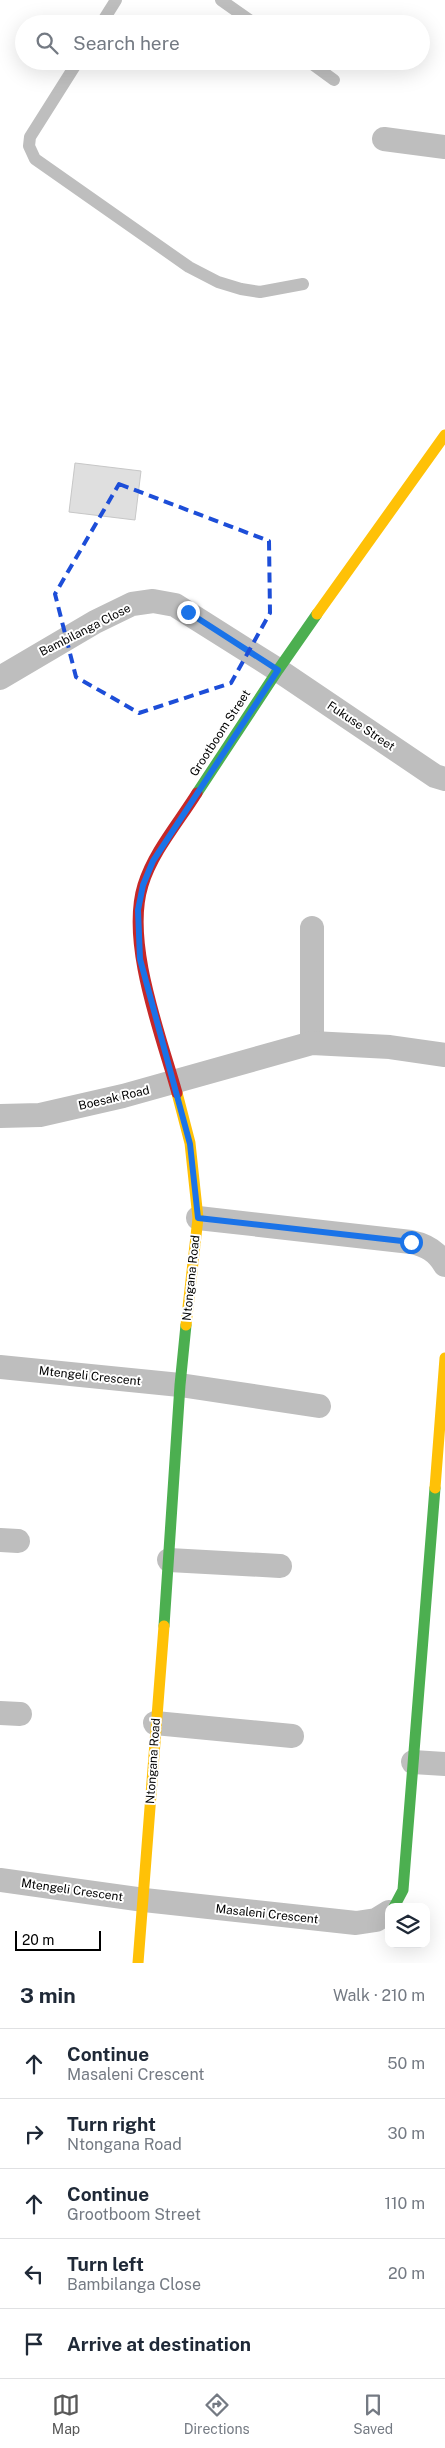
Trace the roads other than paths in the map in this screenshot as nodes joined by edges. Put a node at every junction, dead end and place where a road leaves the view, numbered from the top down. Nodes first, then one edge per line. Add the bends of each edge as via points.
1 (116, 0) edge
2 (221, 0) edge
3 (107, 15) edge
4 (242, 15) edge
5 (72, 70) edge
6 (320, 70) edge
7 (334, 80) dead end
8 (384, 139) dead end
9 (445, 147) edge
10 (303, 284) dead end
11 (445, 435) edge
12 (278, 670) junction
13 (0, 678) edge
14 (442, 772) edge
15 (312, 928) dead end
16 (312, 1043) junction
17 (445, 1055) edge
18 (174, 1083) junction
19 (0, 1116) edge
20 (198, 1218) junction
21 (445, 1265) edge
22 (445, 1358) edge
23 (0, 1367) edge
24 (180, 1386) junction
25 (319, 1406) dead end
26 (443, 1414) edge
27 (169, 1560) junction
28 (280, 1566) dead end
29 (436, 1591) edge
30 (156, 1723) junction
31 (292, 1736) dead end
32 (413, 1762) junction
33 (445, 1764) edge
34 (0, 1880) edge
35 (144, 1900) junction
36 (396, 1903) edge
37 (385, 1914) edge
38 (138, 1963) edge

1 - 3 lane
2 - 4 lane
5 - 10 lane via 30,137 28,146 35,159 189,267 218,282 260,292
6 - 7 lane
8 - 9 street
11 - 12 street, Grootboom Street
12 - 13 street, Bambilanga Close via 188,612 175,605 153,601 132,604 95,622
12 - 14 street, Fukuse Street
12 - 18 street, Grootboom Street via 153,861 143,885 138,910 140,959
15 - 16 street
16 - 17 street, Boesak Road via 390,1047
16 - 18 street, Boesak Road
18 - 19 street, Boesak Road via 40,1115
18 - 20 street, Ntongana Road via 190,1144
20 - 21 street via 411,1242 433,1250
20 - 24 street, Ntongana Road
22 - 26 street
23 - 24 street, Mtengeli Crescent
24 - 25 street
24 - 27 street, Ntongana Road
26 - 29 street
27 - 28 street
27 - 30 street, Ntongana Road
29 - 32 street
30 - 31 street
30 - 35 street, Ntongana Road
32 - 33 street
32 - 36 street via 403,1890
34 - 35 street, Mtengeli Crescent
35 - 37 street, Masaleni Crescent via 356,1923 376,1920
35 - 38 street, Ntongana Road

